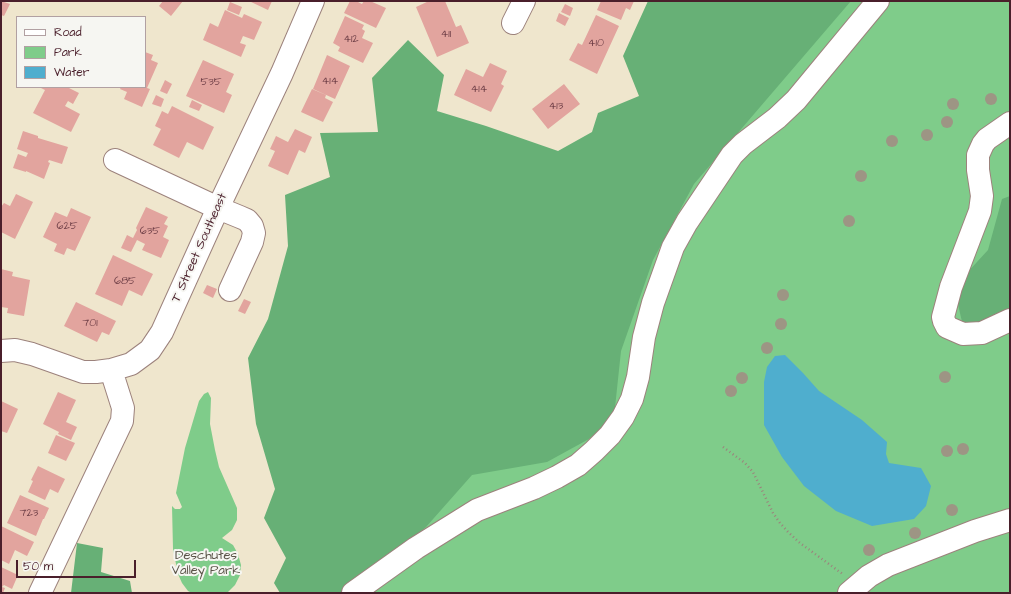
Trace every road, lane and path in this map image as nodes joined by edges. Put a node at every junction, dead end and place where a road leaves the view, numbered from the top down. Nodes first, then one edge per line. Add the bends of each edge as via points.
1 (313, 1) edge
2 (524, 1) edge
3 (878, 1) edge
4 (513, 23) dead end
5 (1010, 123) edge
6 (115, 160) dead end
7 (218, 208) junction
8 (230, 290) dead end
9 (1010, 320) edge
10 (1, 351) edge
11 (110, 370) junction
12 (723, 447) dead end
13 (1010, 520) edge
14 (852, 590) edge
15 (40, 593) edge
16 (353, 593) edge

1 - 7 street, T Street Southeast
2 - 4 street
3 - 16 street via 796,100 732,156 687,222 673,247 653,303 632,399 610,435 578,465 534,488 476,510 416,548
5 - 9 street via 987,139 978,155 982,196 980,211 951,287 943,317 947,327 962,334 982,333
6 - 7 street
7 - 8 street via 247,220 254,233
7 - 11 street, T Street Southeast via 162,332 150,350 131,364
10 - 11 street, T Street Southeast via 15,350 32,354 83,372
11 - 15 street via 123,408 122,421
12 - 14 path via 753,472 773,513 784,528 800,543 847,577
13 - 14 street via 975,531 888,566 869,576

